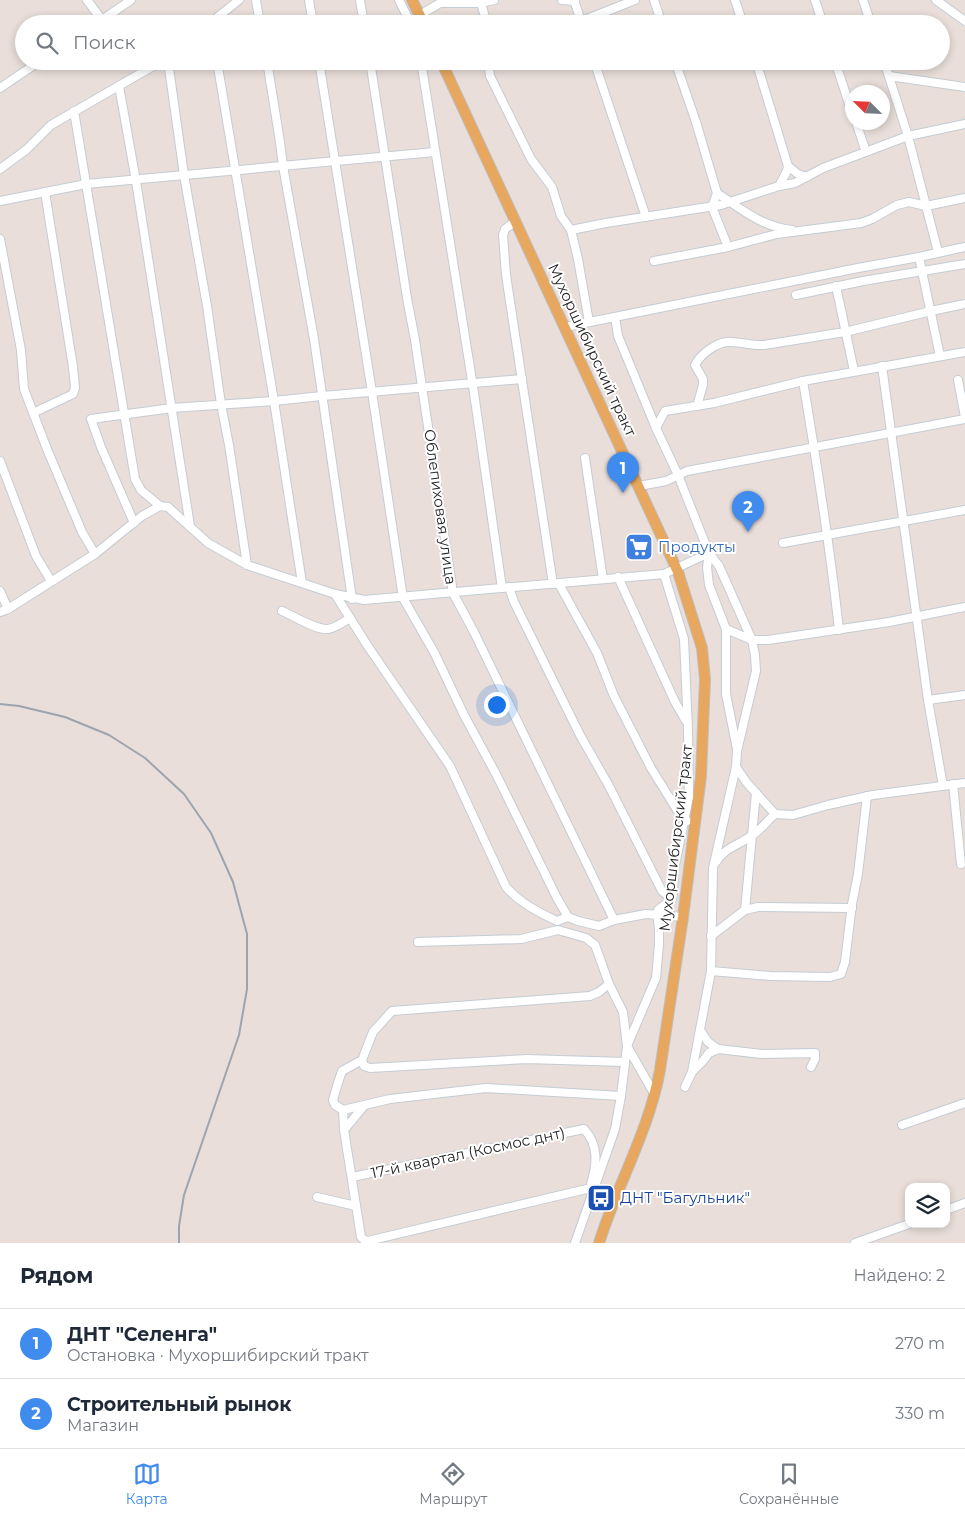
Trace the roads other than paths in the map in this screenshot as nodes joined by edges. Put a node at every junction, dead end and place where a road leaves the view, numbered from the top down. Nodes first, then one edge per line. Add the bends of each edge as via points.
1 (87, 0) edge
2 (131, 0) edge
3 (238, 0) edge
4 (256, 0) edge
5 (309, 0) edge
6 (360, 0) edge
7 (399, 0) edge
8 (412, 0) edge
9 (494, 0) edge
10 (562, 0) edge
11 (574, 0) edge
12 (636, 0) edge
13 (654, 0) edge
14 (735, 0) edge
15 (815, 0) edge
16 (863, 0) edge
17 (936, 0) edge
18 (439, 2) edge
19 (450, 2) edge
20 (481, 2) junction
21 (404, 10) junction
22 (95, 15) edge
23 (109, 15) edge
24 (220, 15) edge
25 (258, 15) edge
26 (312, 15) edge
27 (362, 15) edge
28 (406, 15) edge
29 (415, 15) edge
30 (419, 15) edge
31 (423, 15) edge
32 (485, 15) edge
33 (579, 15) edge
34 (601, 15) edge
35 (659, 15) edge
36 (740, 15) edge
37 (820, 15) edge
38 (868, 15) edge
39 (965, 22) edge
40 (27, 70) edge
41 (147, 70) edge
42 (169, 70) edge
43 (218, 70) edge
44 (268, 70) edge
45 (320, 70) edge
46 (371, 70) edge
47 (421, 70) edge
48 (445, 70) edge
49 (489, 70) edge
50 (597, 70) edge
51 (678, 70) edge
52 (759, 70) edge
53 (838, 70) edge
54 (887, 70) edge
55 (889, 76) junction
56 (119, 86) junction
57 (0, 88) edge
58 (965, 88) edge
59 (845, 92) edge
60 (74, 111) junction
61 (965, 124) edge
62 (859, 130) edge
63 (908, 136) junction
64 (434, 152) junction
65 (866, 152) junction
66 (385, 156) junction
67 (335, 162) junction
68 (282, 166) junction
69 (788, 166) junction
70 (0, 168) edge
71 (235, 170) junction
72 (184, 175) junction
73 (808, 177) junction
74 (136, 181) junction
75 (86, 184) junction
76 (779, 186) junction
77 (45, 192) junction
78 (717, 193) junction
79 (965, 198) edge
80 (0, 201) edge
81 (730, 202) junction
82 (926, 206) junction
83 (712, 207) junction
84 (646, 217) junction
85 (516, 221) junction
86 (571, 230) junction
87 (806, 231) junction
88 (0, 239) edge
89 (728, 247) junction
90 (965, 247) edge
91 (938, 252) junction
92 (919, 257) junction
93 (654, 261) dead end
94 (965, 264) edge
95 (2, 268) edge
96 (922, 270) junction
97 (836, 286) junction
98 (796, 295) dead end
99 (965, 304) edge
100 (931, 311) junction
101 (615, 317) junction
102 (589, 322) junction
103 (565, 327) junction
104 (845, 332) junction
105 (965, 352) edge
106 (940, 356) junction
107 (882, 366) junction
108 (854, 371) junction
109 (522, 380) junction
110 (958, 380) dead end
111 (803, 381) junction
112 (472, 384) junction
113 (422, 388) junction
114 (372, 392) junction
115 (322, 396) junction
116 (274, 401) junction
117 (221, 404) junction
118 (697, 406) junction
119 (172, 408) junction
120 (33, 413) junction
121 (124, 414) junction
122 (965, 418) edge
123 (656, 428) junction
124 (891, 433) junction
125 (815, 448) junction
126 (585, 458) dead end
127 (0, 461) edge
128 (678, 475) junction
129 (639, 486) junction
130 (160, 506) junction
131 (965, 510) edge
132 (903, 522) junction
133 (134, 523) junction
134 (190, 526) junction
135 (826, 536) junction
136 (783, 543) dead end
137 (709, 553) junction
138 (94, 554) junction
139 (246, 565) junction
140 (676, 568) junction
141 (664, 574) junction
142 (618, 577) junction
143 (602, 578) junction
144 (52, 581) junction
145 (302, 583) junction
146 (556, 584) junction
147 (506, 588) junction
148 (0, 591) edge
149 (453, 593) junction
150 (335, 594) junction
151 (403, 598) junction
152 (352, 599) junction
153 (965, 606) edge
154 (4, 611) edge
155 (282, 611) dead end
156 (916, 617) junction
157 (350, 618) junction
158 (726, 629) junction
159 (839, 630) junction
160 (752, 640) junction
161 (965, 695) edge
162 (928, 700) junction
163 (687, 723) junction
164 (737, 751) junction
165 (736, 767) junction
166 (965, 783) edge
167 (953, 784) junction
168 (943, 786) junction
169 (756, 793) junction
170 (867, 796) junction
171 (775, 814) junction
172 (690, 822) junction
173 (753, 836) junction
174 (960, 864) dead end
175 (713, 868) junction
176 (672, 899) junction
177 (852, 908) junction
178 (745, 910) junction
179 (657, 914) junction
180 (568, 916) junction
181 (683, 917) junction
182 (614, 920) junction
183 (557, 921) junction
184 (558, 930) junction
185 (711, 936) junction
186 (418, 942) dead end
187 (711, 971) junction
188 (608, 984) junction
189 (700, 1030) junction
190 (627, 1046) junction
191 (718, 1049) junction
192 (362, 1060) junction
193 (625, 1062) junction
194 (811, 1067) dead end
195 (692, 1072) junction
196 (685, 1087) dead end
197 (655, 1095) junction
198 (621, 1096) junction
199 (965, 1103) edge
200 (364, 1106) junction
201 (343, 1110) junction
202 (902, 1125) dead end
203 (344, 1130) junction
204 (352, 1176) junction
205 (593, 1187) junction
206 (317, 1197) dead end
207 (965, 1204) edge
208 (356, 1206) junction
209 (950, 1209) edge
210 (905, 1225) edge
211 (575, 1243) edge
212 (599, 1243) edge
213 (855, 1243) edge

1 - 22 street
2 - 23 street
3 - 24 street
4 - 25 street
5 - 26 street
6 - 27 street
7 - 21 street
8 - 30 main road
9 - 20 street
10 - 11 street
11 - 33 street
12 - 34 street
13 - 35 street
14 - 36 street
15 - 37 street
16 - 38 street
17 - 39 street
18 - 19 street
18 - 31 street
19 - 20 street
20 - 32 street
21 - 28 street
21 - 29 street
40 - 57 street
41 - 56 street
42 - 72 street
43 - 71 street
44 - 68 street
45 - 67 street
46 - 66 street, Облепиховая улица
47 - 64 street
48 - 85 main road, Мухоршибирский тракт
49 - 86 street via 531,159 552,186 561,216
50 - 84 street
51 - 78 street
52 - 69 street
53 - 59 street
54 - 55 street
55 - 58 street
55 - 63 street
56 - 60 street
56 - 74 street
60 - 70 street via 51,125 26,150
60 - 75 street
61 - 63 street
62 - 65 street
63 - 65 street
63 - 82 street
64 - 66 street
64 - 112 street
65 - 73 street
66 - 67 street
66 - 113 street, Облепиховая улица
67 - 68 street
67 - 114 street
68 - 71 street
68 - 115 street
69 - 73 street
69 - 76 street
71 - 72 street
71 - 116 street
72 - 74 street
72 - 117 street
73 - 76 street
74 - 75 street
74 - 119 street
75 - 77 street
75 - 121 street
76 - 81 street
77 - 80 street
77 - 120 street via 75,388 73,394
78 - 81 street
78 - 83 street
79 - 82 street
81 - 83 street
81 - 87 street via 768,225
82 - 87 street via 909,202 861,223
82 - 91 street
83 - 84 street
83 - 89 street
84 - 86 street
85 - 103 main road, Мухоршибирский тракт
85 - 109 street via 505,229 503,235
86 - 102 street
87 - 89 street via 777,234
88 - 95 street
89 - 93 street
90 - 91 street
91 - 92 street
92 - 96 street
92 - 101 street
94 - 96 street
95 - 120 street via 21,350 24,389
96 - 97 street
96 - 100 street
97 - 98 street
97 - 104 street
99 - 100 street
100 - 104 street
100 - 106 street
101 - 102 street
101 - 123 street via 618,336
102 - 103 street
103 - 129 main road, Мухоршибирский тракт
104 - 108 street
104 - 118 street via 754,346 726,342 713,348 702,355 696,366 703,379
105 - 106 street
106 - 107 street
107 - 108 street
107 - 124 street
108 - 111 street
109 - 112 street
109 - 146 street
110 - 122 street
111 - 118 street
111 - 125 street
112 - 113 street
112 - 147 street
113 - 114 street
113 - 149 street, Облепиховая улица
114 - 115 street
114 - 151 street
115 - 116 street
115 - 152 street
116 - 117 street
116 - 145 street
117 - 119 street
117 - 139 street
118 - 123 street via 665,411
119 - 121 street
119 - 134 street
120 - 138 street
121 - 130 street via 135,478 141,490
121 - 133 street via 91,419
122 - 124 street
123 - 128 street
124 - 125 street
124 - 132 street
125 - 128 street
125 - 135 street
126 - 143 street
127 - 144 street via 36,556
128 - 129 street via 666,481
128 - 137 street
129 - 140 main road, Мухоршибирский тракт
130 - 133 street
130 - 134 street via 168,507
131 - 132 street
132 - 135 street
132 - 156 street
133 - 138 street
134 - 139 street via 208,543
135 - 136 street
135 - 159 street
137 - 140 street
137 - 158 street via 709,585
137 - 160 street via 719,566
138 - 144 street
139 - 145 street
140 - 141 street
140 - 172 main road, Мухоршибирский тракт via 702,648 705,679 701,776
141 - 142 street
141 - 163 street via 684,639
142 - 143 street
142 - 163 street
143 - 146 street
144 - 154 street
145 - 150 street
146 - 147 street
146 - 172 street via 597,654 650,768
147 - 149 street
147 - 176 street via 662,891
148 - 154 street
149 - 151 street
149 - 182 street, Облепиховая улица
150 - 152 street
150 - 157 street
151 - 152 street
151 - 180 street via 434,652
153 - 156 street
155 - 157 street via 329,629
156 - 159 street
156 - 162 street
157 - 183 street via 450,766 506,887 515,897
158 - 160 street
158 - 164 street via 726,694
159 - 160 street
160 - 164 street via 756,670
161 - 162 street
162 - 168 street
163 - 172 street
164 - 165 street
165 - 169 street
165 - 175 street
166 - 167 street
167 - 168 street
167 - 174 street
168 - 170 street
169 - 171 street
169 - 173 street
170 - 171 street via 794,815
170 - 177 street
171 - 173 street
172 - 176 street via 674,870
172 - 181 main road, Мухоршибирский тракт
173 - 175 street via 727,850
173 - 178 street
175 - 185 street
176 - 179 street
177 - 178 street via 758,907
177 - 187 street via 845,962 840,974 830,977 771,976
178 - 185 street
179 - 181 street
179 - 182 street
179 - 190 street via 660,944 656,978
180 - 182 street via 599,926
180 - 183 street
181 - 197 main road, Мухоршибирский тракт
183 - 184 street
184 - 186 street via 521,940
184 - 188 street via 586,938 594,945
185 - 187 street
187 - 189 street
188 - 190 street via 623,1012
188 - 192 street via 590,996 392,1011 373,1032
189 - 191 street
189 - 195 street
190 - 193 street
190 - 197 street
191 - 194 street via 762,1054 815,1053
191 - 195 street via 708,1053
192 - 193 street via 364,1066 370,1068 527,1059
192 - 201 street via 342,1072 336,1086 333,1100
193 - 198 street
195 - 196 street
197 - 212 main road, Мухоршибирский тракт
198 - 200 street via 486,1088 390,1099
198 - 205 street via 615,1129
199 - 202 street
200 - 201 street
200 - 203 street
201 - 203 street
203 - 204 street
204 - 205 street, 17-й квартал (Космос днт) via 584,1129 596,1148
204 - 208 street
205 - 208 street via 368,1241 361,1237
205 - 211 street
206 - 208 street
207 - 209 street
210 - 213 street

